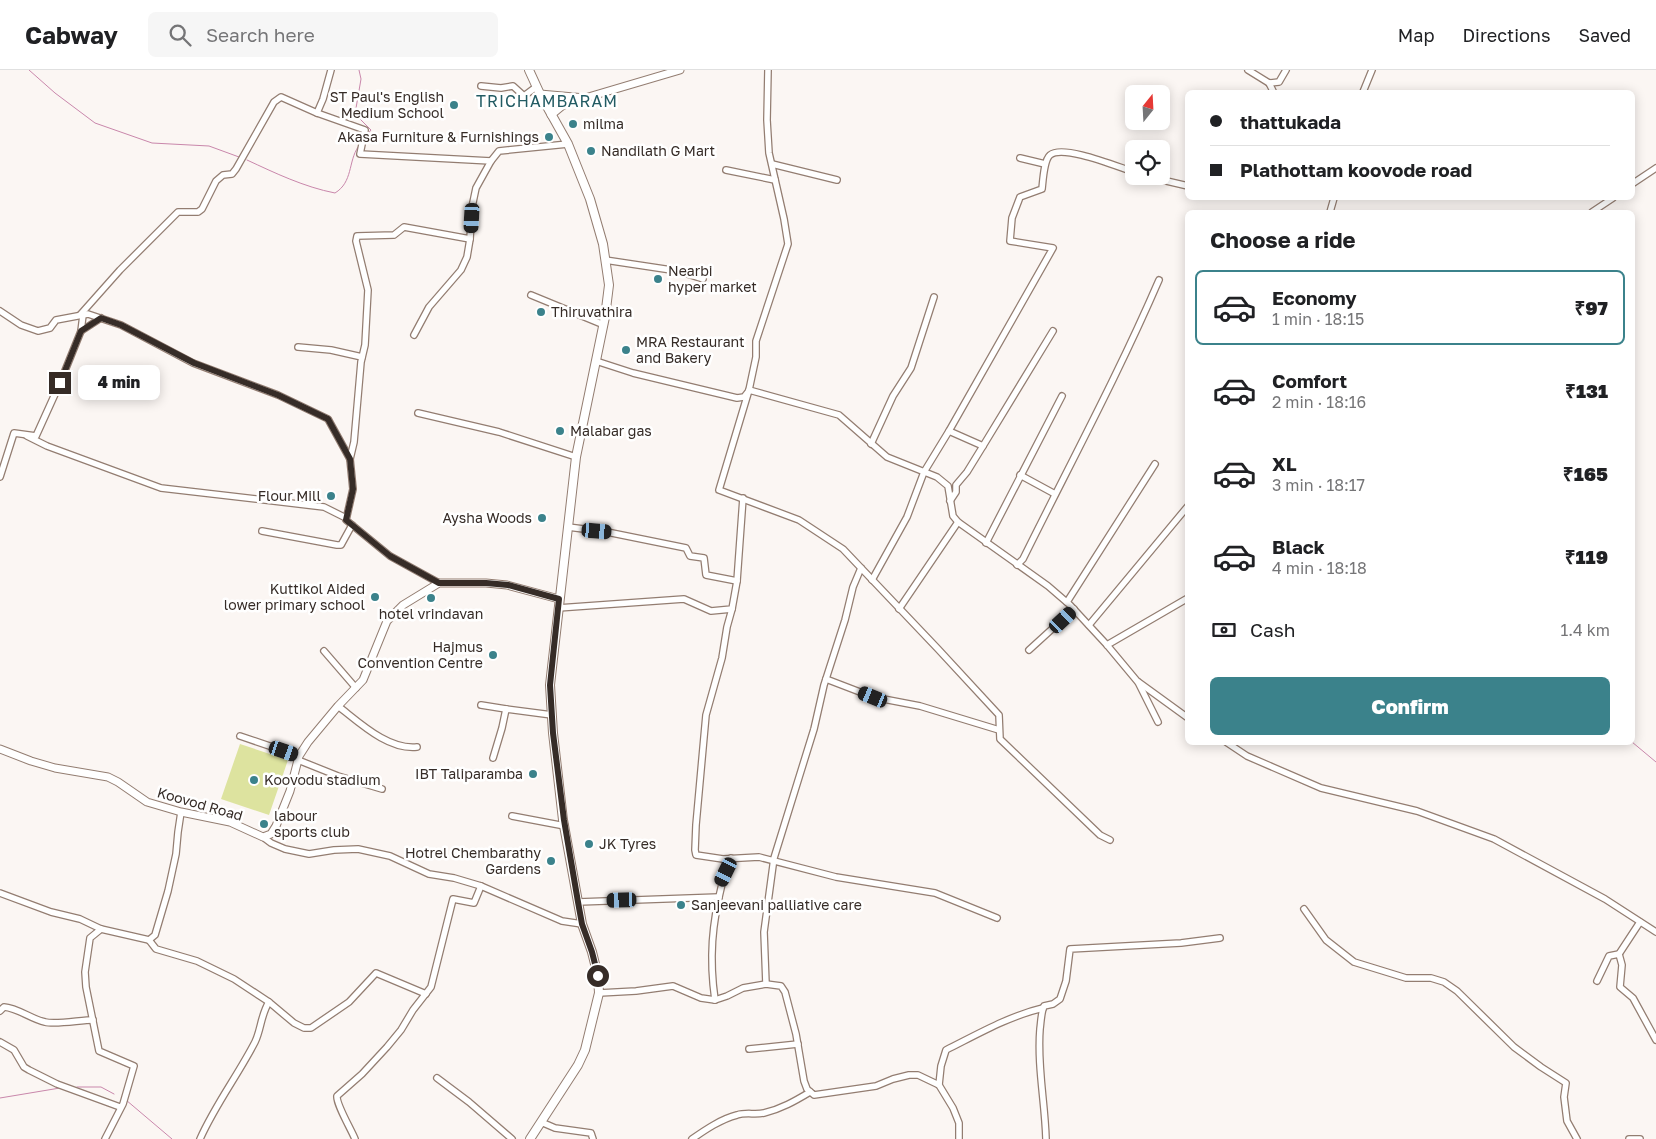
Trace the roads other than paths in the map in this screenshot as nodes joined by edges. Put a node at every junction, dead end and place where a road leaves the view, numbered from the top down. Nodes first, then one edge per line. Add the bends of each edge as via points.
1 (331, 70) edge
2 (529, 70) edge
3 (680, 70) edge
4 (768, 70) edge
5 (1248, 70) edge
6 (1286, 70) edge
7 (1372, 70) edge
8 (1269, 83) junction
9 (481, 86) dead end
10 (538, 90) junction
11 (1273, 90) edge
12 (1364, 90) edge
13 (585, 98) junction
14 (317, 113) junction
15 (552, 115) junction
16 (568, 144) junction
17 (1020, 158) dead end
18 (491, 161) junction
19 (772, 164) junction
20 (1045, 164) junction
21 (1656, 168) edge
22 (1125, 169) edge
23 (726, 170) dead end
24 (775, 180) junction
25 (837, 180) dead end
26 (1170, 182) edge
27 (1635, 182) edge
28 (1185, 185) edge
29 (1610, 200) edge
30 (1595, 210) edge
31 (470, 239) junction
32 (605, 260) junction
33 (703, 278) dead end
34 (1159, 280) dead end
35 (531, 295) dead end
36 (934, 297) dead end
37 (0, 311) edge
38 (82, 315) junction
39 (101, 318) junction
40 (604, 325) junction
41 (81, 331) junction
42 (1054, 331) dead end
43 (414, 335) dead end
44 (298, 346) dead end
45 (362, 357) junction
46 (596, 361) junction
47 (749, 390) junction
48 (1062, 396) dead end
49 (418, 413) dead end
50 (949, 431) junction
51 (27, 436) junction
52 (871, 444) junction
53 (983, 446) junction
54 (576, 457) junction
55 (350, 459) junction
56 (1155, 464) dead end
57 (924, 472) junction
58 (1020, 475) junction
59 (0, 477) edge
60 (1055, 494) junction
61 (744, 498) junction
62 (950, 500) junction
63 (1185, 510) edge
64 (346, 518) junction
65 (958, 522) junction
66 (352, 525) junction
67 (568, 527) junction
68 (262, 531) dead end
69 (986, 543) junction
70 (1017, 565) junction
71 (861, 568) junction
72 (872, 580) junction
73 (737, 581) junction
74 (439, 583) junction
75 (559, 599) junction
76 (1185, 600) edge
77 (1067, 602) junction
78 (558, 608) junction
79 (899, 609) junction
80 (1074, 609) junction
81 (732, 610) junction
82 (1089, 625) junction
83 (1107, 645) junction
84 (1029, 650) dead end
85 (324, 651) dead end
86 (826, 679) junction
87 (1137, 681) junction
88 (356, 688) junction
89 (481, 705) dead end
90 (338, 706) junction
91 (506, 709) junction
92 (552, 715) junction
93 (1185, 716) edge
94 (1158, 722) dead end
95 (1000, 730) junction
96 (240, 736) dead end
97 (1229, 745) edge
98 (418, 747) dead end
99 (0, 749) edge
100 (299, 758) junction
101 (493, 758) dead end
102 (382, 790) dead end
103 (182, 812) junction
104 (512, 816) dead end
105 (565, 826) junction
106 (263, 837) junction
107 (1110, 840) dead end
108 (731, 858) junction
109 (774, 860) junction
110 (481, 886) junction
111 (0, 893) edge
112 (719, 897) junction
113 (578, 902) junction
114 (1304, 909) dead end
115 (997, 918) dead end
116 (1640, 922) junction
117 (582, 924) junction
118 (101, 929) junction
119 (1656, 932) edge
120 (1220, 938) dead end
121 (149, 940) junction
122 (1619, 954) junction
123 (1598, 981) dead end
124 (766, 984) junction
125 (598, 993) junction
126 (426, 994) junction
127 (715, 1000) junction
128 (269, 1002) junction
129 (1043, 1008) junction
130 (0, 1011) edge
131 (93, 1020) junction
132 (1656, 1040) edge
133 (0, 1042) edge
134 (798, 1044) junction
135 (749, 1049) dead end
136 (437, 1078) dead end
137 (939, 1085) junction
138 (810, 1092) junction
139 (120, 1107) junction
140 (541, 1122) junction
141 (105, 1139) edge
142 (200, 1139) edge
143 (355, 1139) edge
144 (512, 1139) edge
145 (530, 1139) edge
146 (593, 1139) edge
147 (692, 1139) edge
148 (959, 1139) edge
149 (1046, 1139) edge
150 (1577, 1139) edge
151 (1629, 1139) edge
152 (1640, 1139) edge

1 - 14 street
2 - 10 highway
3 - 13 main road
4 - 19 street via 769,153
5 - 8 street
6 - 8 street via 1279,82
7 - 12 street
8 - 11 street
9 - 10 street via 513,86 524,96
10 - 13 main road
10 - 15 highway
13 - 15 main road via 566,104
14 - 18 street via 365,130 360,154
14 - 38 street via 281,97 274,102 236,170 216,181 202,210 178,212 120,270
15 - 16 highway
16 - 18 street via 499,151
16 - 32 highway via 592,206
17 - 20 street
18 - 31 street via 476,188
19 - 24 street
19 - 25 street
20 - 22 street via 1049,156 1064,152
20 - 50 street via 1042,189 1020,197 1012,218 1010,241 1053,248
21 - 27 street
23 - 24 street
24 - 47 street via 788,244 756,341
26 - 28 street
29 - 30 street
31 - 43 street via 461,270 429,307
31 - 45 street via 404,227 394,235 357,236 368,290
32 - 33 street
32 - 40 highway via 609,285
34 - 60 street via 1136,334
35 - 40 street
36 - 52 street via 910,368
37 - 38 street via 21,325 38,331 50,328 56,320
38 - 39 street
38 - 41 street
39 - 41 street
39 - 55 street via 194,363 278,395 328,419
40 - 46 highway
41 - 51 street via 39,432 36,436
42 - 53 street
44 - 45 street
45 - 55 street
46 - 47 street via 736,398 744,397
46 - 54 highway
47 - 52 street via 839,415
47 - 61 street via 719,490
48 - 58 street
49 - 54 street via 500,432
50 - 53 street
50 - 57 street
51 - 59 street via 14,433
51 - 64 street via 161,488 324,507
52 - 57 street via 886,457
53 - 62 street via 956,485 956,492
54 - 67 highway
55 - 64 street via 353,489
56 - 77 street
57 - 62 street via 948,486
57 - 72 street via 907,517
58 - 60 street
58 - 69 street
60 - 70 street
61 - 71 street via 800,520 843,549
61 - 73 street
62 - 65 street via 953,516
63 - 82 street
64 - 66 street
65 - 69 street
65 - 79 street
66 - 68 street via 341,545
66 - 74 street via 390,556
67 - 73 street via 686,548 690,556 704,558 706,575
67 - 75 highway
69 - 70 street
70 - 77 street
71 - 72 street
71 - 86 street
72 - 79 street
73 - 81 street
74 - 75 main road via 508,585
74 - 88 main road via 403,605 386,621 363,680
75 - 78 highway
76 - 83 street
77 - 80 street
78 - 81 street via 684,599 711,611
78 - 92 highway via 550,685
79 - 95 street via 999,715
80 - 82 street
80 - 84 street
81 - 108 street via 706,715 695,850 696,855
82 - 83 street
83 - 87 street
85 - 88 street
86 - 95 street via 873,697 920,706
86 - 109 street
87 - 93 street
87 - 94 street
88 - 90 main road
89 - 91 street
90 - 98 street via 378,736 407,748
90 - 100 main road
91 - 92 street
91 - 101 street
92 - 105 highway
95 - 107 street via 1000,739 1100,835
96 - 100 street
97 - 116 street via 1320,788 1417,811 1494,839 1605,899
99 - 103 main road, Koovod Road via 55,768 108,777 147,802
100 - 102 street via 338,776
100 - 106 main road via 276,826 271,834
103 - 106 main road, Koovod Road via 230,822
103 - 121 street via 168,891 155,935
104 - 105 street
105 - 113 highway
106 - 110 street via 285,849 309,854 358,849 390,856 429,874
108 - 109 street
108 - 112 street
109 - 115 street via 836,877 935,893
109 - 124 street via 764,932
110 - 117 street via 562,921
110 - 126 street via 474,903 453,899 435,976
111 - 118 street
112 - 113 street
112 - 127 street via 710,952
113 - 117 highway
114 - 150 street via 1326,940 1354,962 1406,978 1431,978 1457,991 1514,1046 1566,1083 1567,1121
116 - 119 street
116 - 122 street
117 - 125 highway via 596,968
118 - 121 street
118 - 131 street via 90,938 85,972
120 - 129 street via 1070,948 1060,999
121 - 128 street via 156,949 197,961 234,979
122 - 123 street via 1608,956
122 - 132 street via 1622,965 1620,988 1633,998
124 - 127 street via 743,988
124 - 134 street via 781,986 786,992
125 - 127 street via 636,992 673,986 701,998
125 - 140 highway via 582,1058
126 - 128 street via 376,973 349,1002 311,1028 294,1022
126 - 143 street via 387,1047 337,1096 336,1102
128 - 142 street via 258,1035
129 - 137 street via 1000,1023 946,1050
129 - 149 street via 1039,1044
130 - 131 street via 10,1007 48,1023
131 - 139 street via 99,1051 134,1066
133 - 139 street via 14,1050 29,1070
134 - 135 street
134 - 138 street via 804,1081
136 - 144 street
137 - 138 street via 918,1075 909,1075 876,1086 814,1095
137 - 148 street via 959,1123
138 - 147 street via 785,1106 722,1120
139 - 141 street
140 - 145 highway
140 - 146 street via 555,1128 592,1134
151 - 152 street

